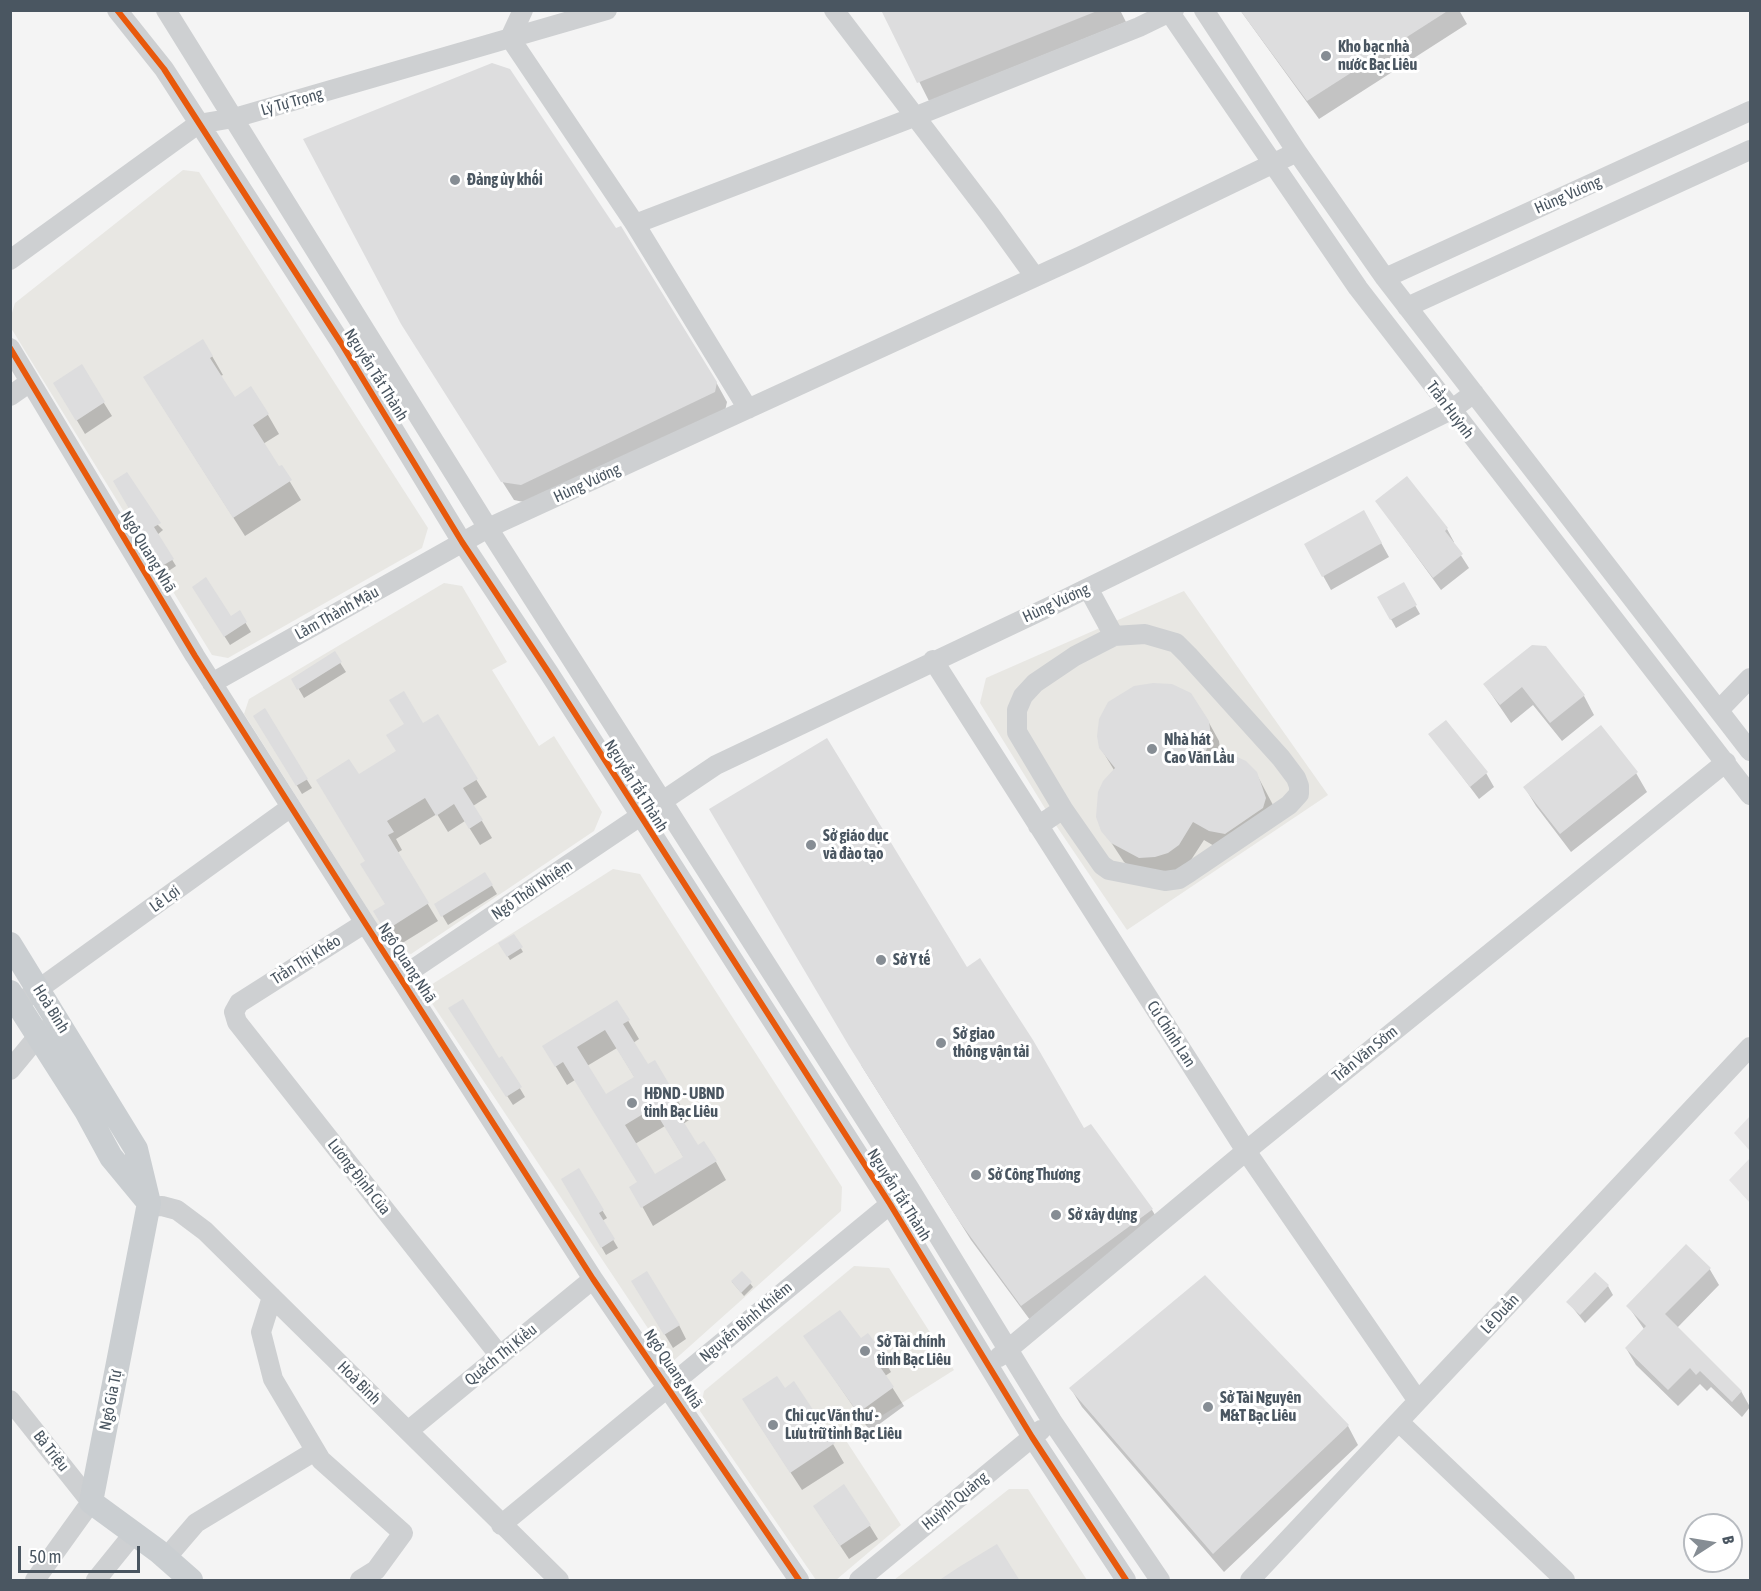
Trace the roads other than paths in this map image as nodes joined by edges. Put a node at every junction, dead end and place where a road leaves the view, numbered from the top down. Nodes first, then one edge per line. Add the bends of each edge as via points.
1 (117, 10) edge
2 (166, 10) edge
3 (523, 10) edge
4 (607, 10) edge
5 (834, 10) edge
6 (1204, 10) edge
7 (1171, 11) edge
8 (510, 38) junction
9 (1750, 111) edge
10 (915, 117) junction
11 (234, 118) junction
12 (198, 124) junction
13 (1750, 150) edge
14 (1297, 152) junction
15 (1273, 164) junction
16 (635, 224) junction
17 (10, 260) edge
18 (1035, 277) junction
19 (1385, 278) junction
20 (1407, 307) junction
21 (362, 328) junction
22 (341, 342) junction
23 (10, 348) edge
24 (30, 382) junction
25 (1474, 393) junction
26 (10, 396) edge
27 (748, 409) junction
28 (1451, 411) junction
29 (488, 528) junction
30 (462, 542) junction
31 (1088, 588) junction
32 (1114, 636) junction
33 (572, 659) junction
34 (933, 660) junction
35 (549, 673) junction
36 (1750, 678) edge
37 (212, 683) junction
38 (1719, 710) junction
39 (1750, 751) edge
40 (1725, 762) junction
41 (1750, 795) edge
42 (663, 801) junction
43 (291, 807) junction
44 (1063, 809) junction
45 (640, 817) junction
46 (1038, 826) junction
47 (365, 923) junction
48 (10, 944) edge
49 (400, 978) junction
50 (781, 987) junction
51 (39, 990) junction
52 (247, 997) joint
53 (14, 998) edge
54 (759, 1002) junction
55 (58, 1021) junction
56 (39, 1035) junction
57 (1750, 1047) edge
58 (10, 1070) edge
59 (106, 1098) junction
60 (86, 1112) junction
61 (1246, 1151) junction
62 (909, 1188) junction
63 (890, 1204) junction
64 (149, 1205) junction
65 (593, 1279) junction
66 (272, 1297) junction
67 (1008, 1350) junction
68 (500, 1356) junction
69 (988, 1364) junction
70 (668, 1386) junction
71 (10, 1400) edge
72 (1418, 1401) junction
73 (1052, 1421) junction
74 (1399, 1422) junction
75 (408, 1431) junction
76 (1032, 1437) junction
77 (315, 1451) junction
78 (92, 1502) junction
79 (501, 1525) junction
80 (134, 1533) junction
81 (166, 1558) junction
82 (360, 1580) edge
83 (35, 1581) edge
84 (96, 1581) edge
85 (191, 1581) edge
86 (559, 1581) edge
87 (799, 1581) edge
88 (859, 1581) edge
89 (1126, 1581) edge
90 (1160, 1581) edge
91 (1250, 1581) edge
92 (1565, 1581) edge

1 - 12 street, Nguyễn Tất Thành via 164,69
2 - 11 street, Nguyễn Tất Thành
3 - 8 street
4 - 8 street, Lý Tự Trọng
5 - 10 street
6 - 14 street, Trần Huỳnh
7 - 10 street
7 - 15 street, Trần Huỳnh
8 - 11 street, Lý Tự Trọng
8 - 16 street
9 - 19 street, Hùng Vương
10 - 16 street
10 - 18 street
11 - 12 street, Lý Tự Trọng
11 - 21 street, Nguyễn Tất Thành
12 - 17 street, Lý Tự Trọng
12 - 22 street, Nguyễn Tất Thành
13 - 20 street
14 - 15 street, Hùng Vương
14 - 19 street, Trần Huỳnh
15 - 18 street, Hùng Vương
15 - 28 street, Trần Huỳnh via 1358,288
16 - 27 street
18 - 27 street, Hùng Vương
19 - 20 street, Trần Huỳnh
20 - 25 street, Trần Huỳnh
21 - 22 street
21 - 29 street, Nguyễn Tất Thành
22 - 30 street, Nguyễn Tất Thành
23 - 24 street, Ngô Quang Nhã
24 - 26 street
24 - 37 street, Ngô Quang Nhã
25 - 28 street, Hùng Vương
25 - 38 street, Trần Huỳnh
27 - 29 street, Hùng Vương
28 - 31 street, Hùng Vương
28 - 40 street, Trần Huỳnh
29 - 30 street, Hùng Vương
29 - 33 street, Nguyễn Tất Thành
30 - 35 street, Nguyễn Tất Thành
30 - 37 street, Lâm Thành Mậu
31 - 32 street
31 - 34 street, Hùng Vương
32 - 44 street via 1035,683 1017,710 1017,732
32 - 44 street via 1145,634 1176,644 1281,758 1296,778 1299,794 1289,805 1190,872 1165,881 1109,870
33 - 35 street
33 - 42 street, Nguyễn Tất Thành
34 - 42 street, Hùng Vương via 716,765
34 - 46 street, Cù Chính Lan
35 - 45 street, Nguyễn Tất Thành
36 - 38 street
37 - 43 street, Ngô Quang Nhã
38 - 39 street, Trần Huỳnh
40 - 41 street, Trần Huỳnh
40 - 61 street, Trần Văn Sớm
42 - 45 street, Ngô Thời Nhiệm
42 - 50 street, Nguyễn Tất Thành
43 - 47 street, Ngô Quang Nhã
43 - 51 street, Lê Lợi
44 - 46 street
45 - 49 street, Ngô Thời Nhiệm
45 - 54 street, Nguyễn Tất Thành
46 - 61 street, Cù Chính Lan
47 - 49 street, Ngô Quang Nhã
47 - 52 street, Trần Thị Khéo
48 - 51 main road, Hoà Bình
49 - 65 street, Ngô Quang Nhã
50 - 54 street
50 - 62 street, Nguyễn Tất Thành
51 - 53 street, Lê Lợi
51 - 55 main road, Hoà Bình
52 - 68 street, Lương Định Của via 234,1012 237,1022
53 - 56 main road, Hoà Bình
54 - 63 street, Nguyễn Tất Thành
55 - 56 street
55 - 59 main road, Hoà Bình
56 - 58 street
56 - 60 main road, Hoà Bình
57 - 72 street, Lê Duẩn
59 - 60 street
59 - 64 main road, Hoà Bình via 136,1149
60 - 64 main road, Hoà Bình via 111,1157
61 - 67 street, Trần Văn Sớm
61 - 72 street, Cù Chính Lan
62 - 63 street, Nguyễn Bỉnh Khiêm
62 - 67 street, Nguyễn Tất Thành
63 - 69 street, Nguyễn Tất Thành
63 - 70 street, Nguyễn Bỉnh Khiêm
64 - 66 street, Hoà Bình via 177,1210 205,1231
64 - 78 main road, Ngô Gia Tự
65 - 68 street, Quách Thị Kiều
65 - 70 street, Ngô Quang Nhã
66 - 75 street, Hoà Bình
66 - 77 street via 261,1332 273,1379
67 - 69 street, Trần Văn Sớm
67 - 73 street, Nguyễn Tất Thành
68 - 75 street, Quách Thị Kiều
69 - 76 street, Nguyễn Tất Thành
70 - 79 street, Nguyễn Bỉnh Khiêm
70 - 87 street, Ngô Quang Nhã
71 - 78 street, Bà Triệu
72 - 74 street, Lê Duẩn
73 - 76 street, Huỳnh Quảng
73 - 90 street, Nguyễn Tất Thành
74 - 91 street, Lê Duẩn
74 - 92 street
75 - 79 street, Hoà Bình
76 - 88 street, Huỳnh Quảng
76 - 89 street, Nguyễn Tất Thành
77 - 81 street via 196,1523
77 - 82 street via 403,1533 376,1570
78 - 80 main road
78 - 83 street, Ngô Gia Tự
79 - 86 street, Hoà Bình
80 - 81 main road
80 - 84 street
81 - 85 main road

